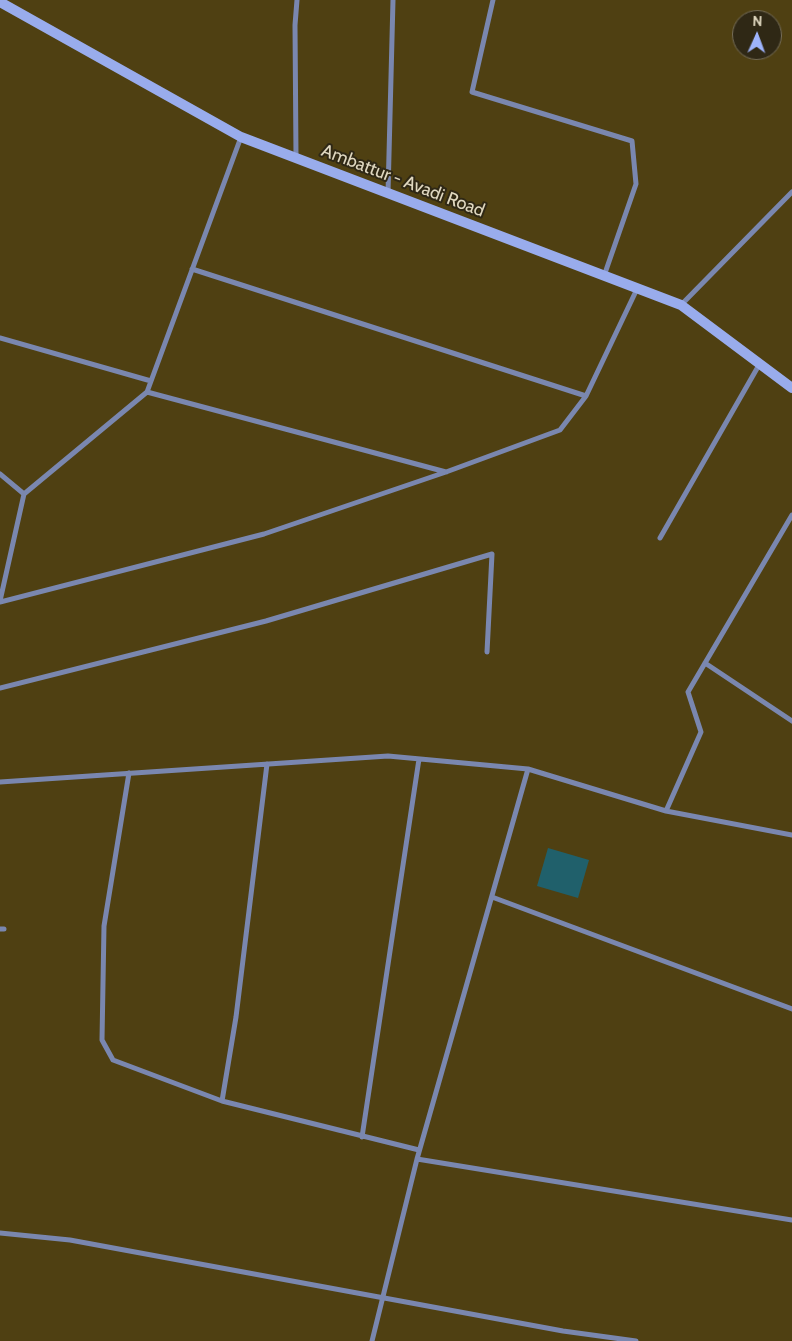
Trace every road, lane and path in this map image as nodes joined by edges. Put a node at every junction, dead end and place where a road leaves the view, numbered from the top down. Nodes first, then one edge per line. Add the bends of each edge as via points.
1 (297, 0) edge
2 (393, 0) edge
3 (493, 0) edge
4 (0, 2) edge
5 (241, 137) junction
6 (296, 158) junction
7 (792, 192) edge
8 (388, 193) junction
9 (192, 269) junction
10 (604, 276) junction
11 (637, 288) junction
12 (681, 305) junction
13 (0, 338) edge
14 (760, 365) junction
15 (151, 380) junction
16 (792, 388) edge
17 (147, 392) junction
18 (586, 396) junction
19 (446, 472) junction
20 (0, 474) edge
21 (24, 494) junction
22 (792, 515) edge
23 (660, 538) dead end
24 (0, 601) edge
25 (487, 652) dead end
26 (705, 663) junction
27 (0, 688) edge
28 (792, 721) edge
29 (419, 758) junction
30 (266, 764) junction
31 (528, 769) junction
32 (129, 773) junction
33 (0, 782) edge
34 (666, 811) junction
35 (792, 835) edge
36 (492, 897) junction
37 (792, 1009) edge
38 (222, 1102) junction
39 (362, 1138) junction
40 (419, 1150) junction
41 (417, 1159) junction
42 (792, 1220) edge
43 (0, 1233) edge
44 (382, 1297) junction
45 (372, 1341) edge
46 (636, 1341) edge

1 - 6 street
2 - 8 street
3 - 10 street via 472,92 632,141 636,184
4 - 5 street, Ambattur - Avadi Road
5 - 6 street, Ambattur - Avadi Road
5 - 9 street
6 - 8 street, Ambattur - Avadi Road
7 - 12 street
8 - 10 street, Ambattur - Avadi Road
9 - 15 street
9 - 18 street
10 - 11 street, Ambattur - Avadi Road
11 - 12 street, Ambattur - Avadi Road
11 - 18 street
12 - 14 street, Ambattur - Avadi Road
13 - 15 street
14 - 16 street, Ambattur - Avadi Road
14 - 23 street
15 - 17 street
17 - 19 street
17 - 21 street
18 - 19 street via 560,430
19 - 24 street via 264,534
20 - 21 street
21 - 24 street
22 - 26 street
25 - 27 street via 492,554 266,621
26 - 28 street
26 - 34 street via 688,692 701,732
29 - 30 street via 388,756
29 - 31 street
29 - 39 street
30 - 32 street
30 - 38 street via 236,1017
31 - 34 street
31 - 36 street
32 - 33 street
32 - 38 street via 104,926 102,1040 112,1060
34 - 35 street
36 - 37 street
36 - 40 street
38 - 39 street
39 - 40 street
40 - 41 street
41 - 42 street
41 - 44 street
43 - 44 street via 70,1240
44 - 45 street
44 - 46 street via 563,1331

